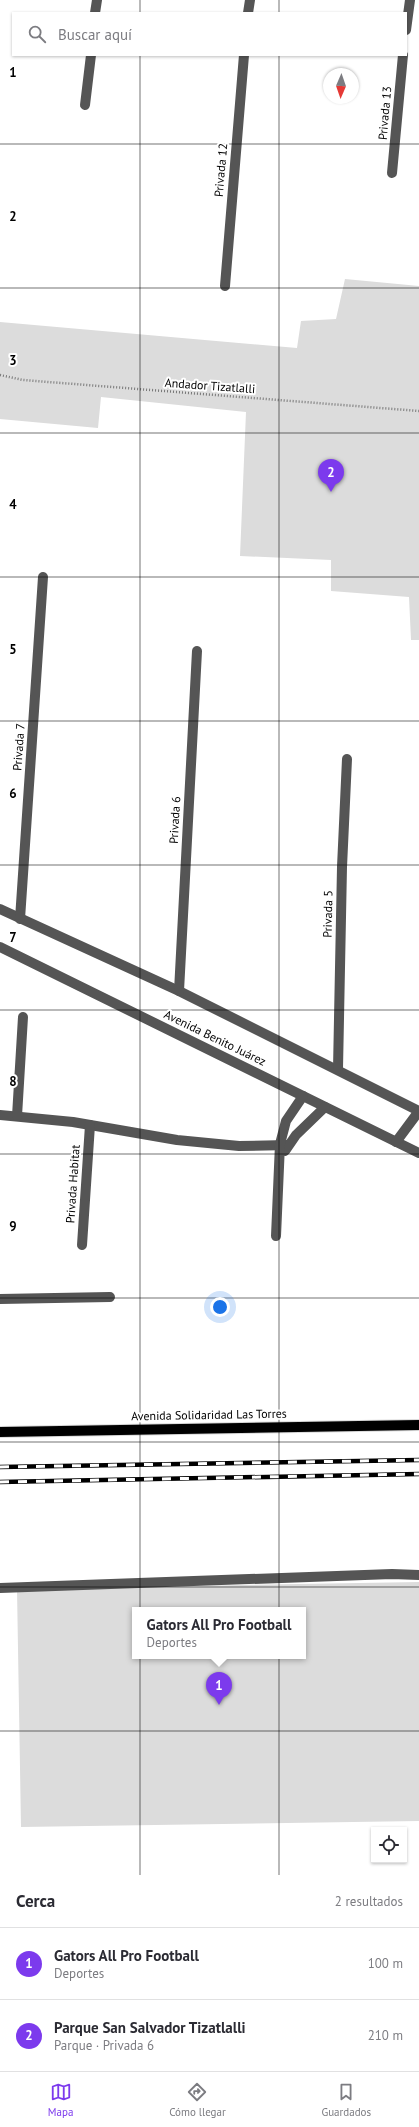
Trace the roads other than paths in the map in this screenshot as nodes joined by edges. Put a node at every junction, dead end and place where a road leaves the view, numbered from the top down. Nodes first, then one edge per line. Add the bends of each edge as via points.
1 (97, 0) edge
2 (250, 0) edge
3 (410, 0) edge
4 (95, 12) edge
5 (248, 12) edge
6 (407, 22) edge
7 (91, 56) edge
8 (244, 56) edge
9 (403, 56) edge
10 (85, 105) dead end
11 (392, 173) dead end
12 (225, 286) dead end
13 (43, 577) dead end
14 (197, 651) dead end
15 (347, 759) dead end
16 (0, 909) edge
17 (20, 919) junction
18 (0, 947) edge
19 (179, 991) junction
20 (23, 1017) dead end
21 (338, 1069) junction
22 (303, 1096) junction
23 (325, 1106) junction
24 (419, 1111) edge
25 (0, 1116) edge
26 (17, 1116) junction
27 (90, 1125) junction
28 (396, 1142) junction
29 (284, 1145) junction
30 (419, 1153) edge
31 (276, 1236) dead end
32 (82, 1245) dead end
33 (110, 1297) dead end
34 (0, 1299) edge
35 (419, 1425) edge
36 (0, 1432) edge
37 (419, 1575) edge
38 (0, 1588) edge

1 - 4 street
2 - 5 street
3 - 6 street
7 - 10 street
8 - 12 street, Privada 12
9 - 11 street, Privada 13
13 - 17 street, Privada 7
14 - 19 street, Privada 6
15 - 21 street, Privada 5
16 - 17 street
17 - 19 street
18 - 22 street, Avenida Benito Juárez
19 - 21 street
20 - 26 street
21 - 24 street
22 - 23 street, Avenida Benito Juárez
22 - 29 street via 286,1121
23 - 28 street, Avenida Benito Juárez
23 - 29 street
24 - 28 street
25 - 26 street
26 - 27 street
27 - 29 street via 193,1142 239,1146
27 - 32 street, Privada Habitat
28 - 30 street, Avenida Benito Juárez
29 - 31 street via 279,1161
33 - 34 street
35 - 36 main road, Avenida Solidaridad Las Torres
37 - 38 street

